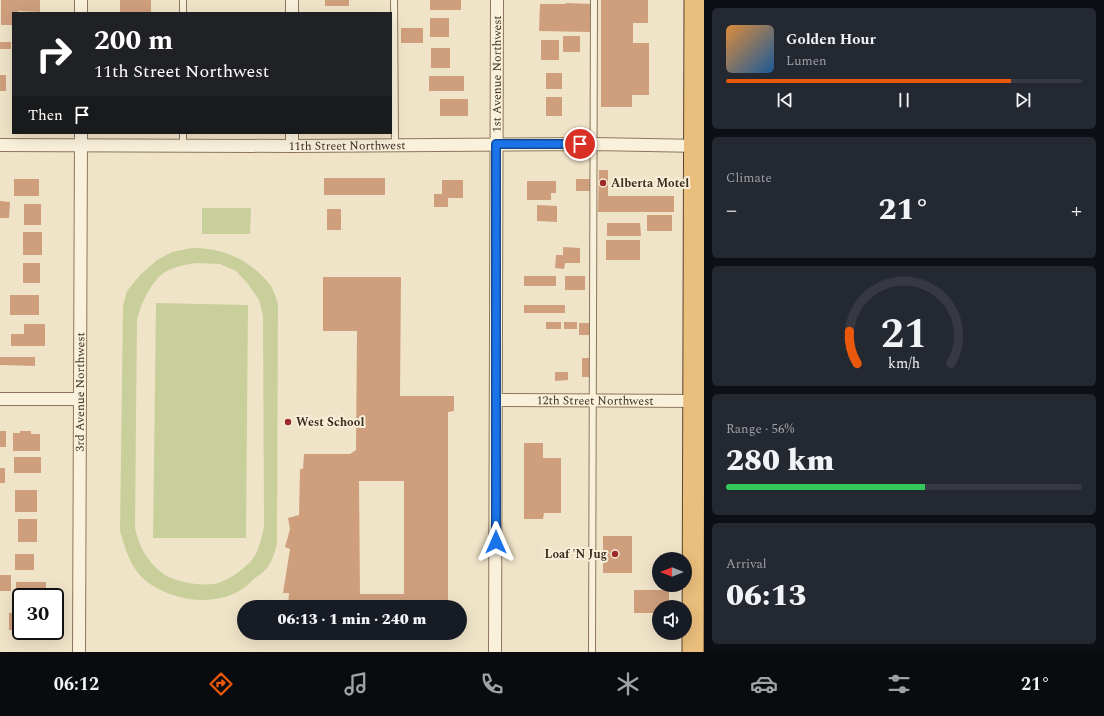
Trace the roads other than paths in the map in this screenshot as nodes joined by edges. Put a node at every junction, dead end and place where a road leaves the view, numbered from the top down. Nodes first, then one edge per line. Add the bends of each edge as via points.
1 (81, 0) edge
2 (183, 0) edge
3 (292, 0) edge
4 (394, 0) edge
5 (497, 0) edge
6 (594, 0) edge
7 (694, 0) edge
8 (81, 12) edge
9 (183, 12) edge
10 (292, 12) edge
11 (183, 134) edge
12 (292, 134) edge
13 (81, 139) edge
14 (496, 144) junction
15 (594, 144) junction
16 (0, 145) edge
17 (183, 145) junction
18 (395, 145) junction
19 (292, 146) junction
20 (699, 146) edge
21 (0, 399) edge
22 (80, 399) junction
23 (496, 400) junction
24 (593, 400) junction
25 (699, 401) edge
26 (80, 652) edge
27 (495, 652) edge
28 (592, 652) edge
29 (693, 652) edge

1 - 8 street
2 - 9 lane
3 - 10 street
4 - 18 lane
5 - 14 street, 1st Avenue Northwest
6 - 15 lane
7 - 20 highway
11 - 17 lane
12 - 19 street
13 - 16 street, 11th Street Northwest
13 - 17 street, 11th Street Northwest
13 - 22 street, 3rd Avenue Northwest
14 - 15 street, 11th Street Northwest
14 - 18 street, 11th Street Northwest
14 - 23 street, 1st Avenue Northwest
15 - 20 street, 11th Street Northwest
15 - 24 lane
17 - 19 street, 11th Street Northwest
18 - 19 street, 11th Street Northwest
20 - 25 highway
21 - 22 street
22 - 26 street, 3rd Avenue Northwest
23 - 24 street, 12th Street Northwest
23 - 27 street, 1st Avenue Northwest
24 - 25 street, 12th Street Northwest
24 - 28 lane
25 - 29 highway

